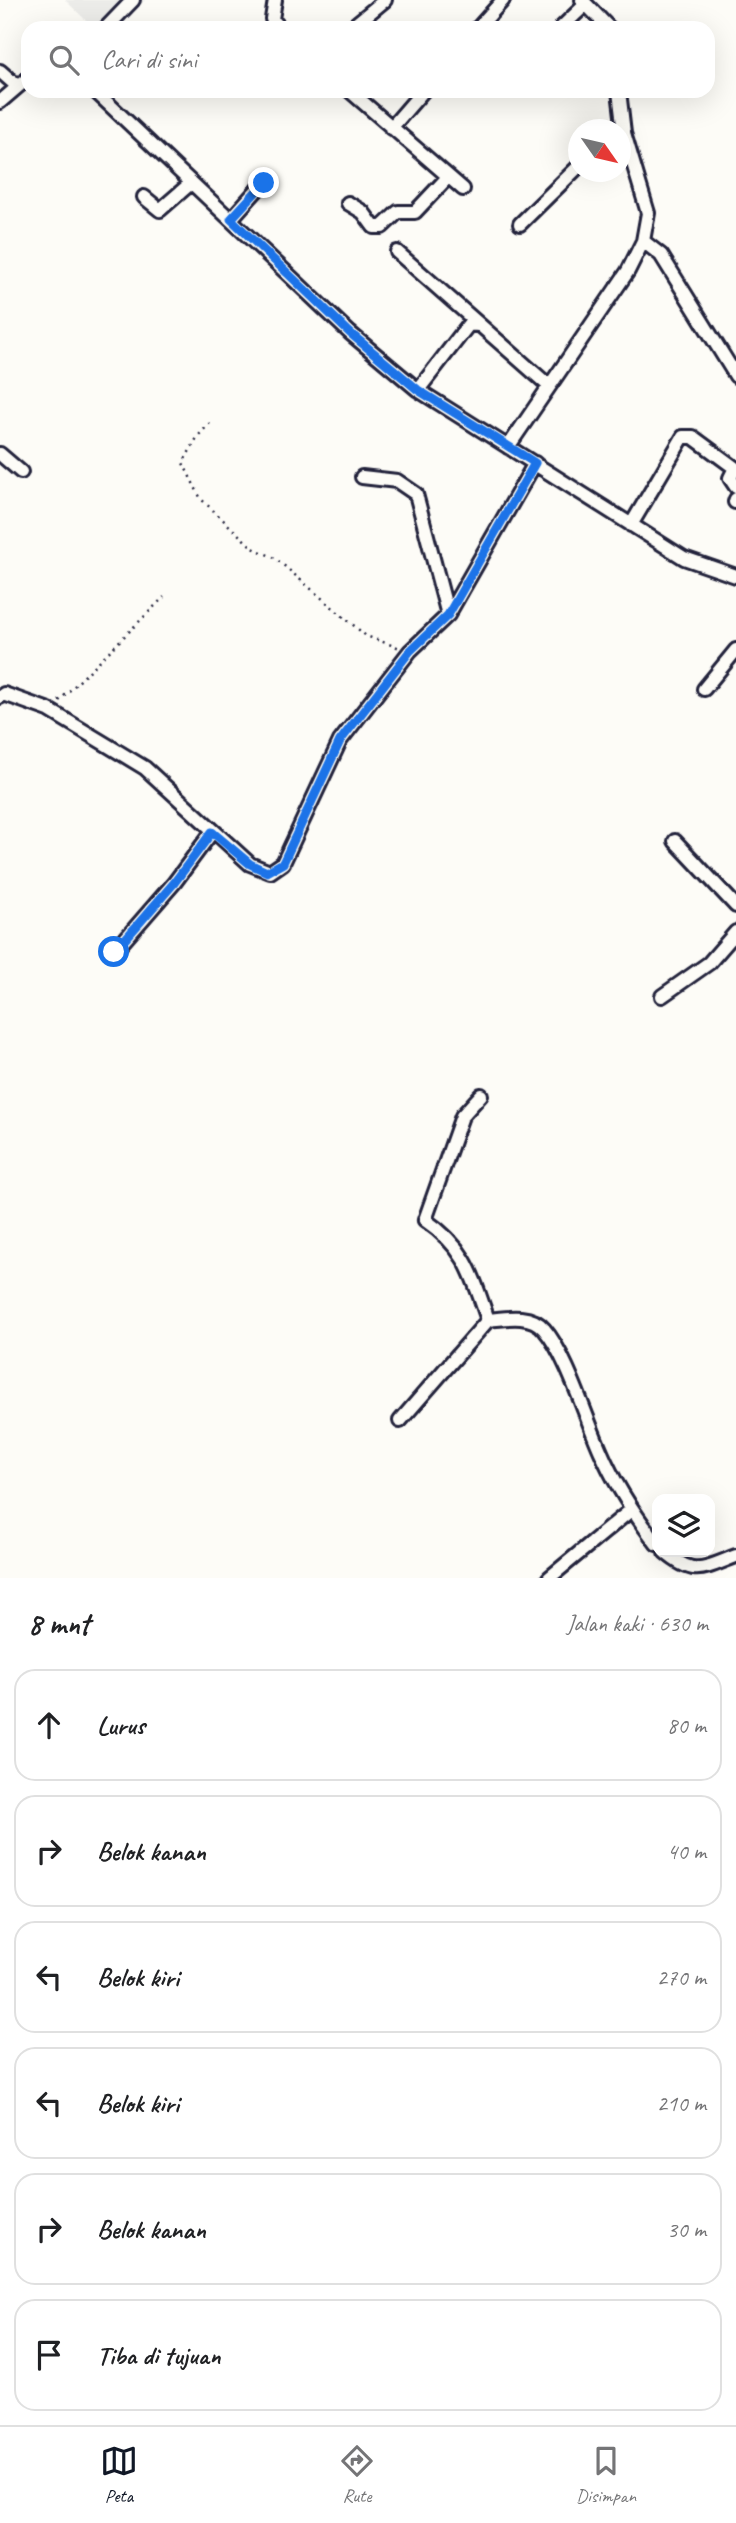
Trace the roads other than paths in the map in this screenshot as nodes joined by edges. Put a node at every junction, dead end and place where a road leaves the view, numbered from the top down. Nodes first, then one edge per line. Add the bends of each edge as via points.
1 (133, 0) edge
2 (275, 0) edge
3 (385, 0) edge
4 (503, 0) edge
5 (584, 2) edge
6 (113, 21) edge
7 (274, 21) edge
8 (360, 21) edge
9 (484, 21) edge
10 (567, 21) edge
11 (602, 21) edge
12 (0, 71) edge
13 (21, 83) edge
14 (17, 86) junction
15 (102, 98) edge
16 (358, 98) edge
17 (417, 98) edge
18 (620, 98) edge
19 (0, 102) edge
20 (621, 119) edge
21 (391, 128) junction
22 (631, 158) edge
23 (448, 177) junction
24 (568, 178) edge
25 (191, 183) junction
26 (264, 183) dead end
27 (463, 189) dead end
28 (144, 197) dead end
29 (348, 203) dead end
30 (231, 219) junction
31 (520, 224) dead end
32 (643, 242) junction
33 (397, 253) dead end
34 (478, 324) junction
35 (736, 376) edge
36 (548, 385) junction
37 (418, 390) junction
38 (508, 447) junction
39 (0, 454) edge
40 (535, 463) junction
41 (21, 472) dead end
42 (362, 477) dead end
43 (736, 487) edge
44 (631, 525) junction
45 (736, 576) edge
46 (448, 615) junction
47 (736, 650) edge
48 (704, 689) dead end
49 (0, 697) edge
50 (212, 832) junction
51 (675, 841) dead end
52 (736, 906) edge
53 (736, 932) edge
54 (114, 952) dead end
55 (662, 996) dead end
56 (481, 1095) dead end
57 (488, 1320) junction
58 (400, 1421) dead end
59 (631, 1510) junction
60 (652, 1537) edge
61 (736, 1556) edge
62 (670, 1557) edge
63 (548, 1578) edge

1 - 6 street
2 - 7 street
3 - 8 street
4 - 9 street
5 - 10 street
5 - 11 street
12 - 14 street
13 - 14 street
14 - 19 street
15 - 25 street
16 - 21 street
17 - 21 street
18 - 20 street
21 - 23 street
22 - 32 street via 648,213
23 - 27 street
23 - 29 street via 415,212 398,212 382,227 374,228 363,212
24 - 31 street
25 - 28 street via 160,210
25 - 30 street
26 - 30 street
30 - 37 street via 350,333
32 - 35 street via 661,255
32 - 36 street via 628,271
33 - 34 street
34 - 36 street
34 - 37 street via 469,324
36 - 38 street
37 - 38 street
38 - 40 street
39 - 41 street
40 - 44 street
40 - 46 street
42 - 46 street via 397,481 416,495
43 - 44 street via 730,478 735,468 693,437 683,437
44 - 45 street via 684,558
46 - 50 street via 410,651 340,741 283,863 267,872 250,864
47 - 48 street
49 - 50 street via 4,694 49,710 145,768
50 - 54 street
51 - 52 street
53 - 55 street via 709,963
56 - 57 street via 462,1116 425,1220 449,1237 468,1265
57 - 58 street
57 - 59 street via 523,1317 543,1328
59 - 60 street
59 - 63 street
61 - 62 street via 701,1570 684,1568

